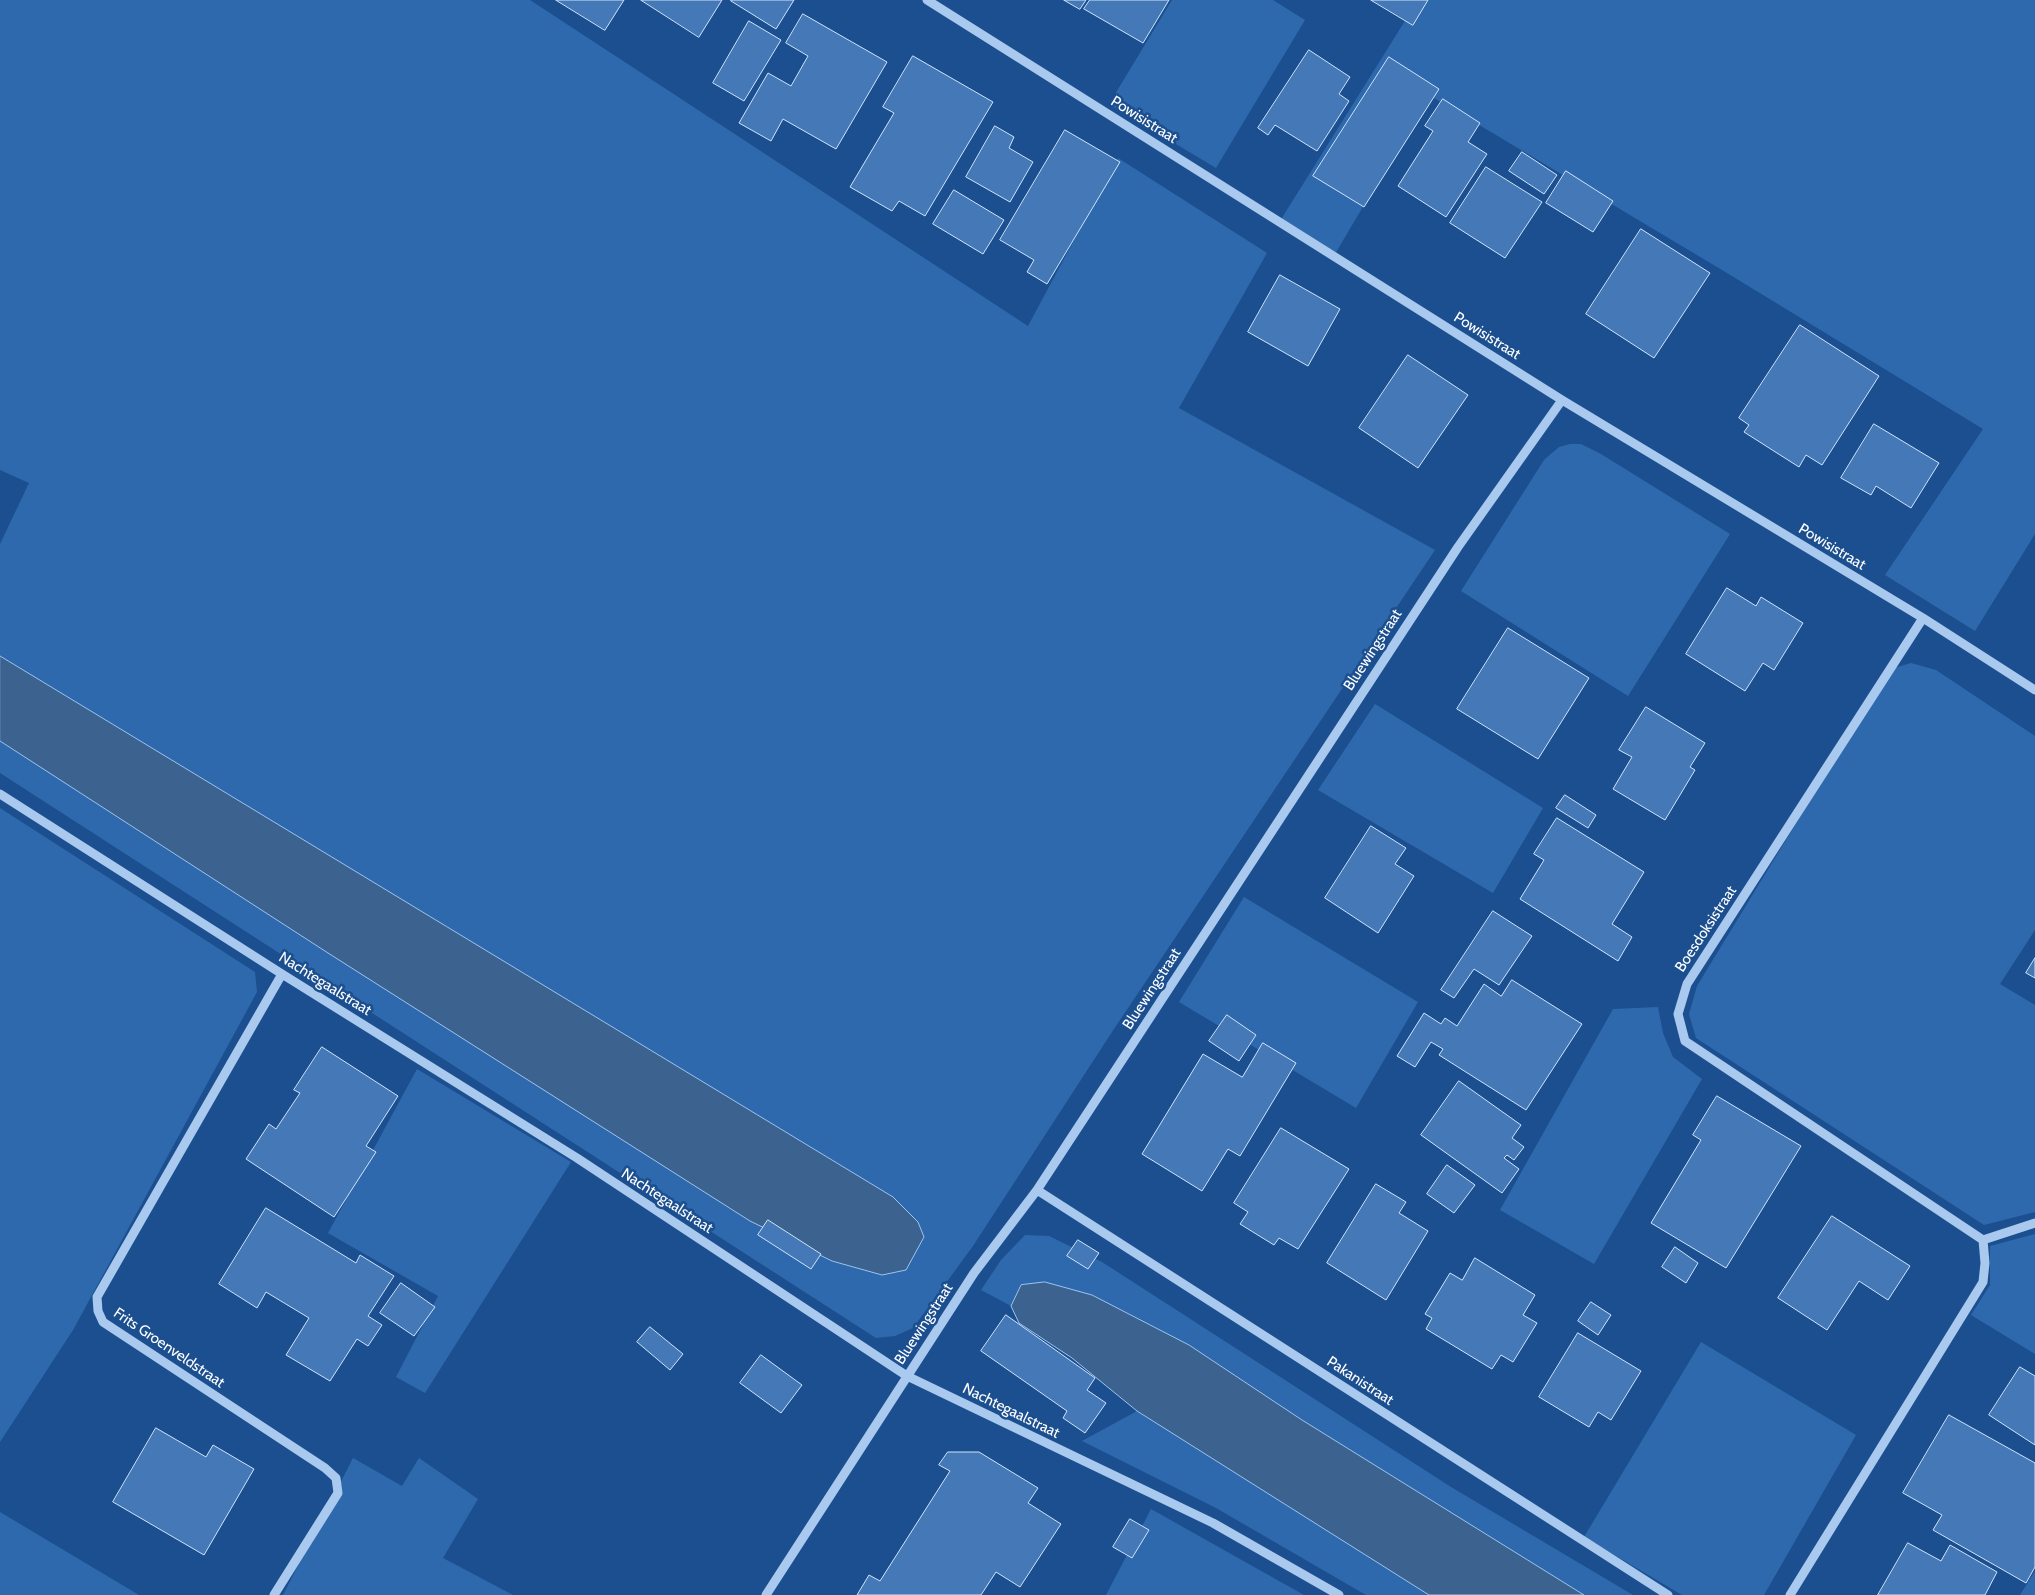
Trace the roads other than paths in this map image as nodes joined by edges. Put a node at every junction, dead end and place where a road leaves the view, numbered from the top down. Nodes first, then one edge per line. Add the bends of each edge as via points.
1 (927, 0) edge
2 (1562, 400) junction
3 (1923, 618) junction
4 (2035, 690) edge
5 (0, 794) edge
6 (282, 974) junction
7 (1037, 1190) junction
8 (2035, 1223) edge
9 (1983, 1240) junction
10 (907, 1376) junction
11 (274, 1595) edge
12 (766, 1595) edge
13 (1339, 1595) edge
14 (1668, 1595) edge
15 (1790, 1595) edge

1 - 2 street, Powisistraat
2 - 3 street, Powisistraat
2 - 7 street, Bluewingstraat via 1458,547
3 - 4 street, Powisistraat
3 - 9 street, Boesdoksistraat via 1687,984 1678,1014 1685,1041
5 - 6 street, Nachtegaalstraat
6 - 10 street, Nachtegaalstraat via 577,1158
6 - 11 street, Frits Groenveldstraat via 97,1297 103,1322 336,1478 338,1493
7 - 10 street, Bluewingstraat via 974,1273
7 - 14 street, Pakanistraat
8 - 9 street
9 - 15 street via 1983,1282
10 - 12 street, Bluewingstraat
10 - 13 street, Nachtegaalstraat via 1213,1523

